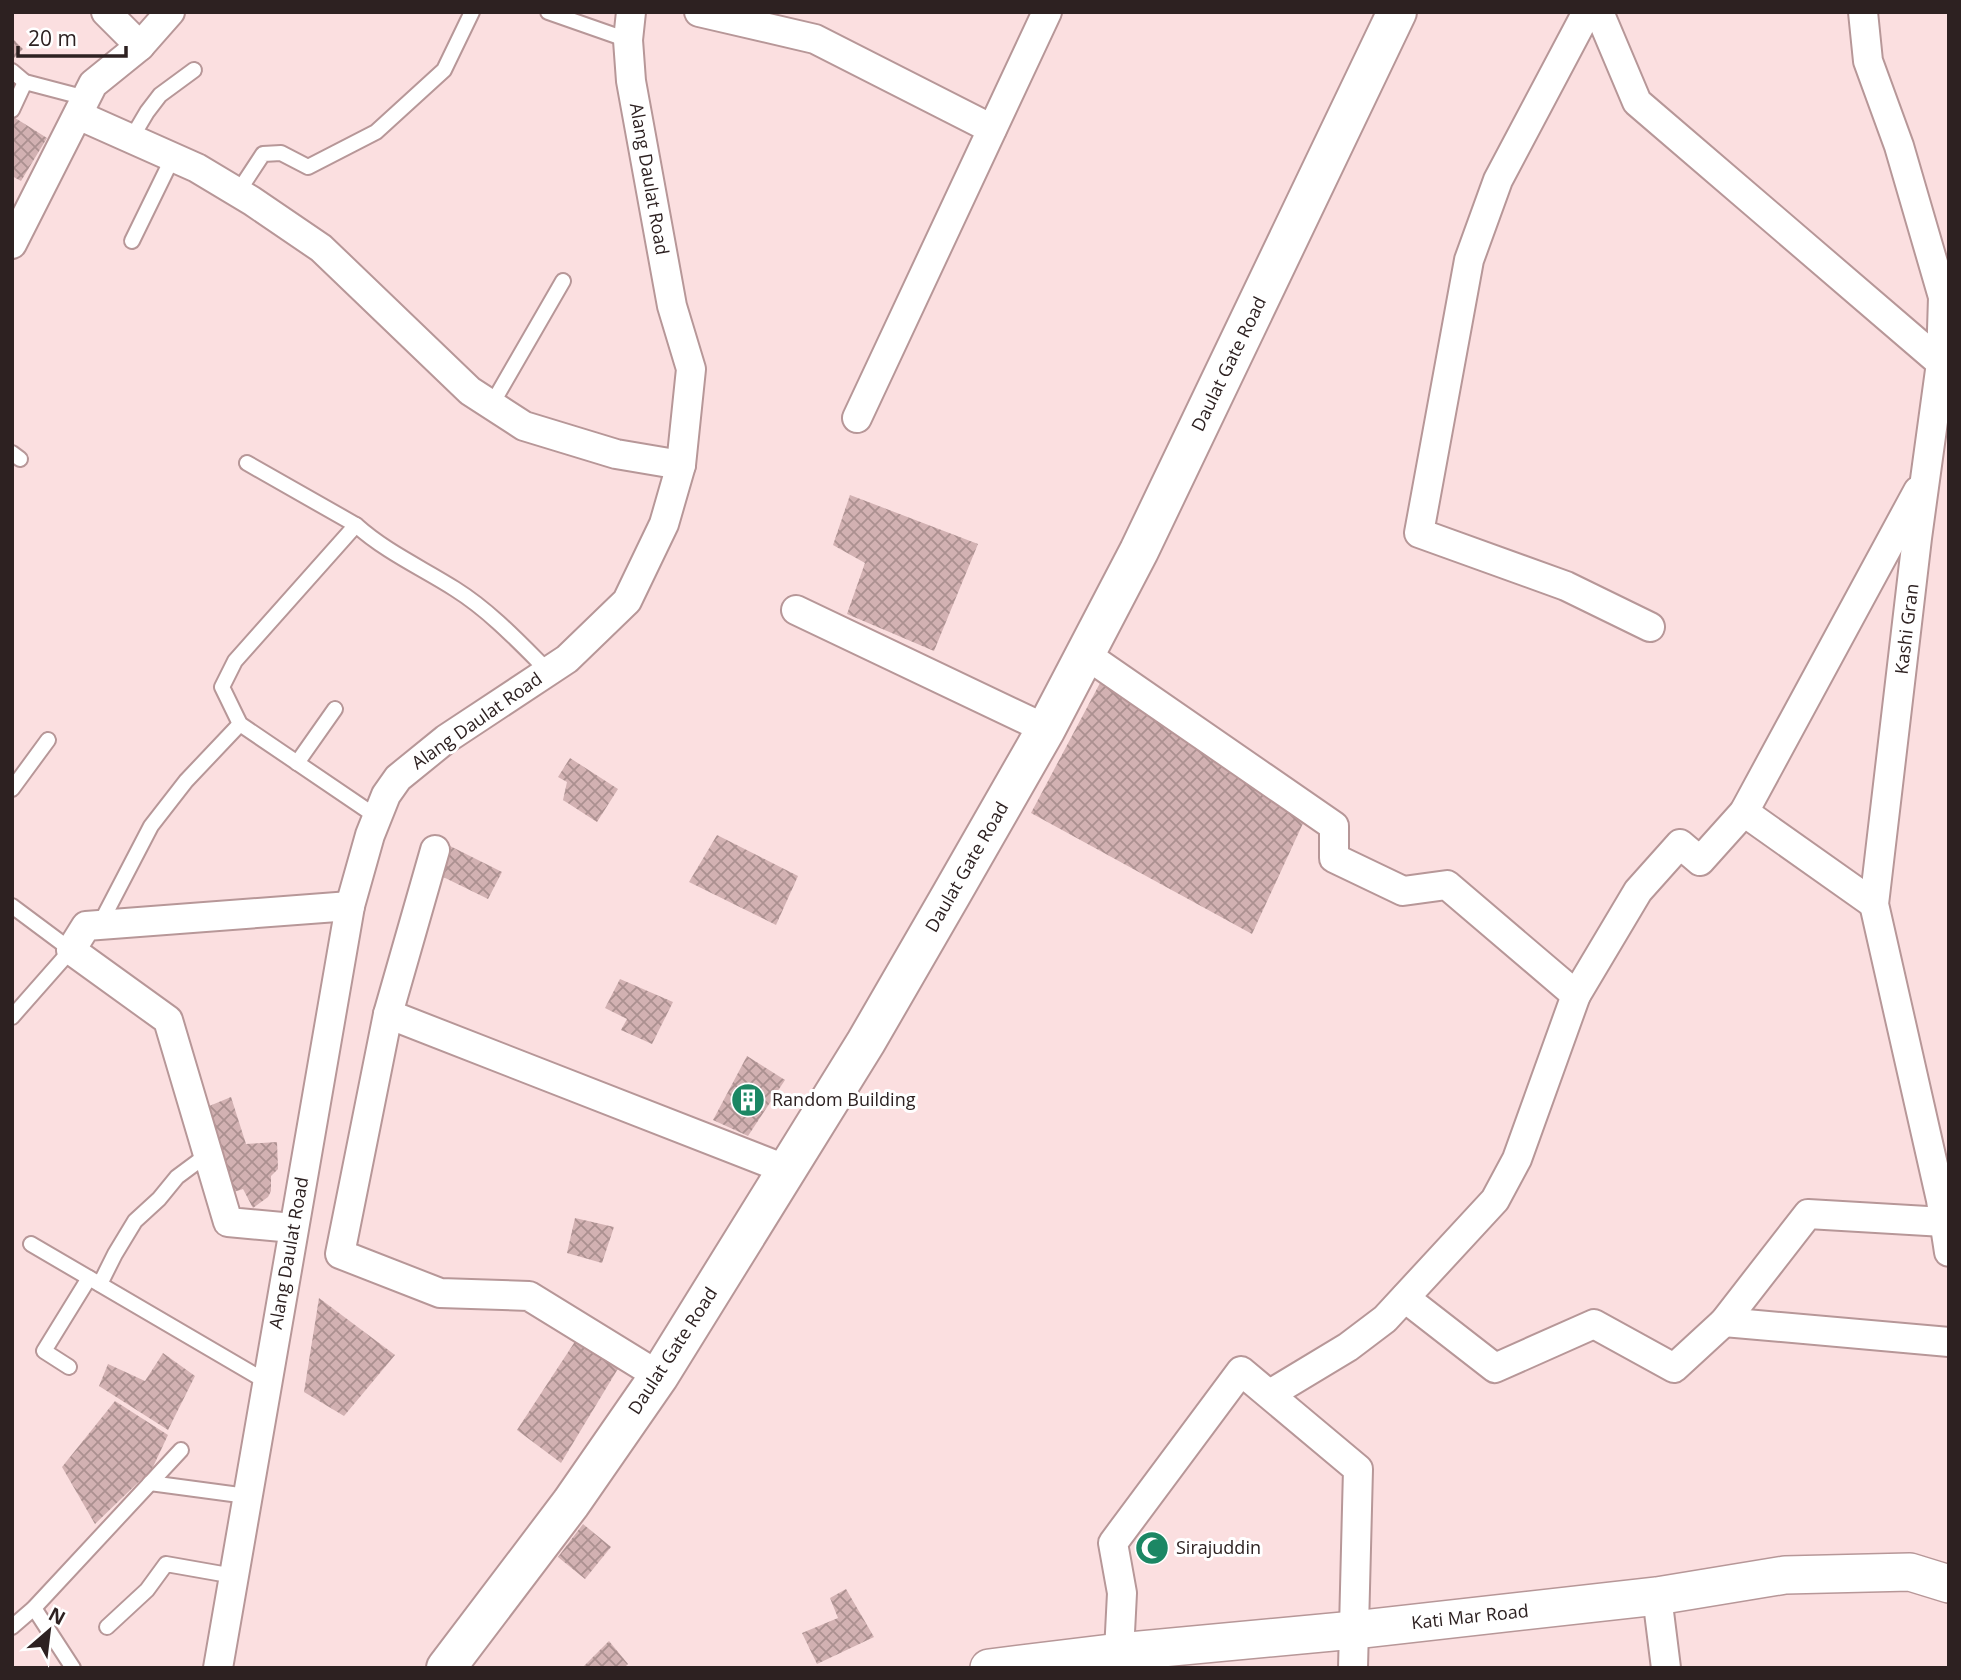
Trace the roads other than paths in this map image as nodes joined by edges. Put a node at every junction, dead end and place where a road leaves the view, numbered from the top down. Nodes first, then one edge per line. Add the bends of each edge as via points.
1 (106, 12) edge
2 (170, 12) edge
3 (472, 12) edge
4 (548, 12) edge
5 (699, 12) edge
6 (1046, 12) edge
7 (1397, 12) edge
8 (1587, 12) edge
9 (1599, 12) edge
10 (1865, 13) edge
11 (629, 26) edge
12 (140, 46) junction
13 (194, 70) dead end
14 (12, 71) edge
15 (25, 82) junction
16 (82, 107) junction
17 (12, 110) edge
18 (992, 129) junction
19 (131, 139) junction
20 (173, 157) junction
21 (238, 192) junction
22 (132, 241) dead end
23 (12, 244) edge
24 (563, 281) dead end
25 (1942, 375) edge
26 (492, 404) junction
27 (857, 418) dead end
28 (247, 463) dead end
29 (681, 465) junction
30 (1926, 477) junction
31 (356, 525) junction
32 (796, 610) dead end
33 (1650, 627) dead end
34 (1085, 654) junction
35 (548, 671) junction
36 (335, 709) dead end
37 (240, 724) junction
38 (1046, 729) junction
39 (48, 740) dead end
40 (297, 763) junction
41 (12, 789) edge
42 (1744, 811) junction
43 (377, 817) junction
44 (435, 850) dead end
45 (1874, 904) junction
46 (350, 906) junction
47 (13, 907) edge
48 (100, 924) junction
49 (71, 950) junction
50 (1576, 995) junction
51 (388, 1014) junction
52 (12, 1017) edge
53 (208, 1154) junction
54 (785, 1170) junction
55 (1944, 1222) junction
56 (293, 1228) junction
57 (31, 1244) dead end
58 (1949, 1252) edge
59 (95, 1281) junction
60 (1405, 1298) junction
61 (1724, 1322) junction
62 (1949, 1342) edge
63 (69, 1367) dead end
64 (659, 1376) junction
65 (267, 1382) junction
66 (1270, 1394) junction
67 (181, 1450) dead end
68 (150, 1483) junction
69 (247, 1496) junction
70 (234, 1576) junction
71 (1949, 1584) edge
72 (1657, 1596) junction
73 (34, 1608) junction
74 (12, 1627) edge
75 (107, 1628) dead end
76 (1354, 1630) junction
77 (1119, 1660) edge
78 (73, 1668) edge
79 (218, 1668) edge
80 (446, 1668) edge
81 (989, 1668) edge
82 (1353, 1668) edge
83 (1666, 1668) edge

1 - 12 street
2 - 12 street
3 - 21 lane via 444,70 376,132 308,167 281,153 263,154
4 - 11 lane
5 - 18 street via 815,39
6 - 18 street
7 - 34 main road, Daulat Gate Road
8 - 33 street via 1498,180 1469,260 1419,533 1566,586
9 - 25 street via 1637,103
10 - 25 street, Kashi Gran via 1868,61 1944,297
11 - 29 street, Alang Daulat Road via 631,81 672,306 691,369
12 - 16 street via 93,84
13 - 19 lane via 160,95
14 - 15 lane
15 - 16 lane
15 - 17 lane
16 - 19 street
16 - 23 street
18 - 27 street
19 - 20 street
20 - 21 street
20 - 22 lane
21 - 26 street via 321,248 470,391
24 - 26 lane
25 - 30 street, Kashi Gran
26 - 29 street via 524,426 617,454
28 - 31 lane
29 - 35 street, Alang Daulat Road via 664,524 627,601
30 - 42 street
30 - 45 street, Kashi Gran
31 - 35 lane via 456,590
31 - 37 lane via 235,662 222,687
32 - 38 street
34 - 38 main road, Daulat Gate Road
34 - 50 street via 1334,826 1334,858 1402,891 1447,885
35 - 43 street, Alang Daulat Road via 446,738 398,778
36 - 40 lane
37 - 40 lane
37 - 48 lane via 151,825
38 - 54 main road, Daulat Gate Road via 866,1042
39 - 41 lane
40 - 43 lane
42 - 45 street
42 - 50 street via 1700,861 1681,844 1638,891
43 - 46 street, Alang Daulat Road
44 - 51 street
45 - 55 street, Kashi Gran
46 - 48 street
46 - 56 street, Alang Daulat Road
47 - 49 lane
48 - 49 street via 86,926
49 - 52 lane
49 - 53 street via 168,1020
50 - 60 street via 1517,1160 1495,1200
51 - 54 street
51 - 64 street via 340,1254 440,1293 529,1296
53 - 56 street via 228,1222
53 - 59 lane via 177,1177 135,1221
54 - 64 main road, Daulat Gate Road
55 - 58 street, Kashi Gran
55 - 61 street via 1808,1214
56 - 65 street, Alang Daulat Road
57 - 59 lane
59 - 63 lane via 44,1351
59 - 65 lane
60 - 61 street via 1495,1368 1594,1324 1674,1368
60 - 66 street via 1348,1347
61 - 62 street
64 - 80 main road, Daulat Gate Road via 571,1503
65 - 69 street, Alang Daulat Road
66 - 76 street via 1358,1469
66 - 77 street via 1241,1371 1113,1544 1122,1592
67 - 68 lane
68 - 69 lane
68 - 73 lane
69 - 70 street, Alang Daulat Road
70 - 75 lane via 166,1564 147,1590
70 - 79 street, Alang Daulat Road
71 - 72 street, Kati Mar Road via 1910,1572 1785,1575
72 - 76 street, Kati Mar Road
72 - 83 street
73 - 74 lane
73 - 78 lane
76 - 77 street, Kati Mar Road
76 - 82 street
77 - 81 street, Kati Mar Road

